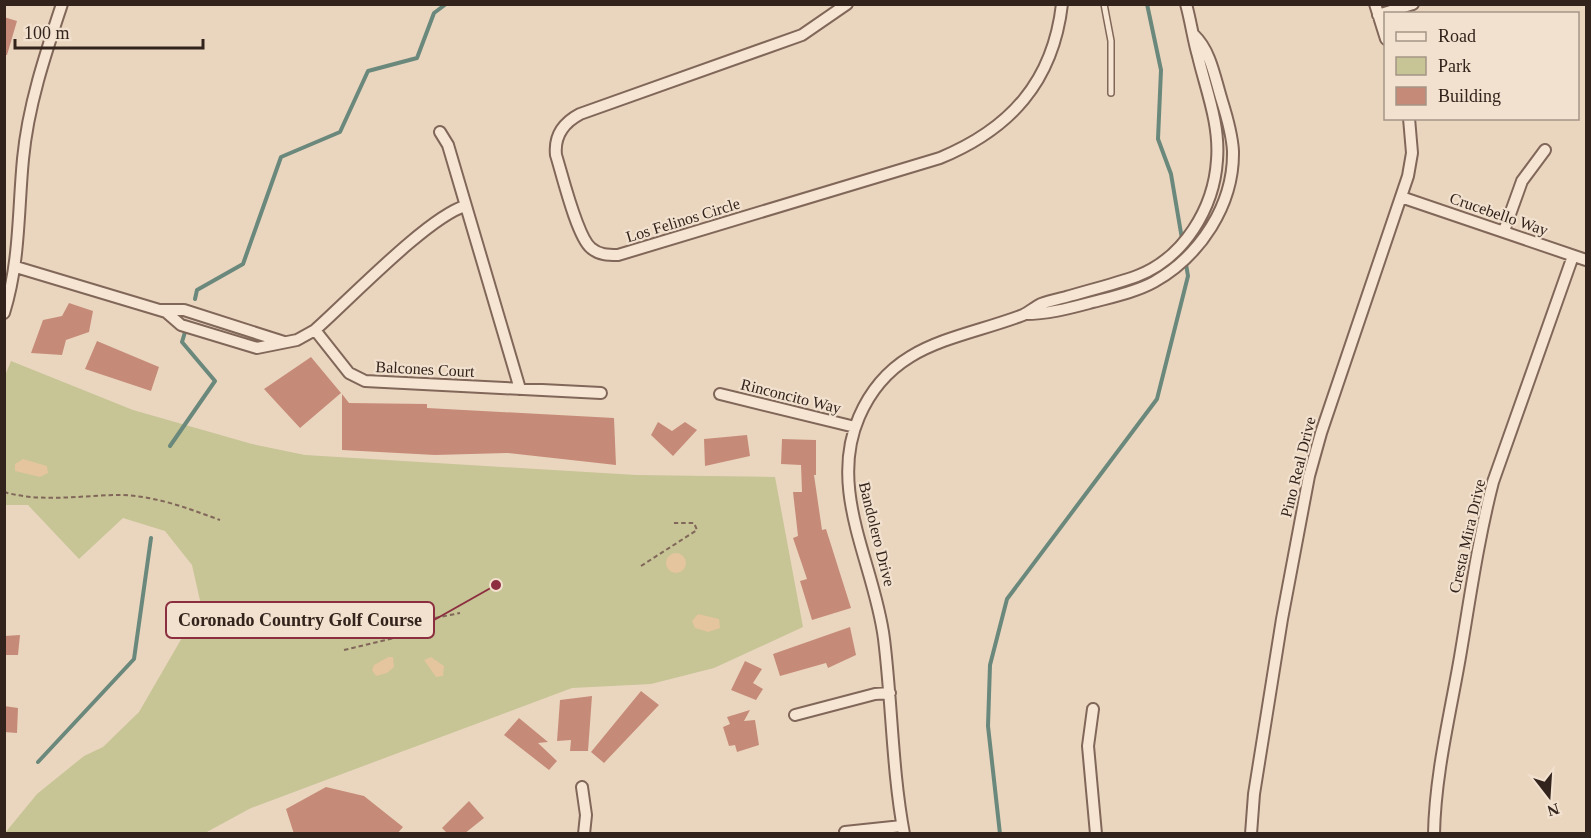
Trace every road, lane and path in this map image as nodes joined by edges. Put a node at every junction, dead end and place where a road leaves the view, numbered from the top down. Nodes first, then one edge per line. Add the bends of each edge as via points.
1 (62, 4) edge
2 (847, 4) edge
3 (1062, 4) edge
4 (1104, 4) edge
5 (1186, 4) edge
6 (1413, 4) edge
7 (1376, 10) edge
8 (1384, 33) edge
9 (1194, 35) junction
10 (1111, 93) dead end
11 (1409, 120) edge
12 (440, 132) dead end
13 (1545, 150) dead end
14 (1401, 197) junction
15 (465, 206) junction
16 (1504, 231) junction
17 (1573, 256) junction
18 (1587, 260) edge
19 (16, 267) junction
20 (160, 310) junction
21 (4, 313) edge
22 (1025, 314) junction
23 (203, 315) junction
24 (199, 330) junction
25 (315, 330) junction
26 (284, 342) junction
27 (520, 389) junction
28 (601, 393) dead end
29 (720, 394) dead end
30 (855, 428) junction
31 (4, 492) edge
32 (220, 520) dead end
33 (674, 523) dead end
34 (641, 566) dead end
35 (460, 613) dead end
36 (344, 650) dead end
37 (890, 693) junction
38 (1093, 709) dead end
39 (795, 715) dead end
40 (582, 787) dead end
41 (903, 830) edge
42 (844, 832) edge
43 (584, 834) edge
44 (1096, 834) edge
45 (1251, 834) edge
46 (1434, 834) edge

1 - 19 street via 29,119
2 - 3 street, Los Felinos Circle via 802,35 567,122 557,138 556,155 588,246 599,253 618,255 969,146 1004,121 1036,83 1050,53
4 - 10 lane via 1111,40
5 - 9 street, Bandolero Drive
6 - 7 street
7 - 8 street
9 - 22 street, Bandolero Drive via 1218,145 1213,188 1195,226 1166,259 1138,275 1042,304
9 - 22 street, Bandolero Drive via 1204,44 1233,149 1229,184 1208,231 1198,247 1152,283 1046,314
11 - 14 street, Pino Real Drive via 1412,153
12 - 15 street via 448,146
13 - 16 street via 1522,181
14 - 16 street, Crucebello Way
14 - 45 street, Pino Real Drive via 1321,433 1302,505 1254,794
15 - 25 street via 446,214 419,236
15 - 27 street
16 - 17 street, Crucebello Way
17 - 18 street, Crucebello Way
17 - 46 street, Cresta Mira Drive via 1493,482 1484,518 1454,684
19 - 20 street
19 - 21 street
20 - 23 street via 175,308
20 - 24 street via 181,325
22 - 30 street, Bandolero Drive via 944,339 904,360 874,391
23 - 24 street
23 - 26 street
24 - 26 street via 257,348
25 - 26 street
25 - 27 street, Balcones Court via 348,373 365,381
27 - 28 street, Balcones Court
29 - 30 street, Rinconcito Way
30 - 37 street, Bandolero Drive via 848,485 876,594
31 - 32 path via 80,499 146,497
33 - 34 path via 694,523 697,530
35 - 36 path via 435,618 403,636
37 - 39 street
37 - 41 street, Bandolero Drive
38 - 44 street via 1088,746
40 - 43 street
41 - 42 street, Bandolero Drive

